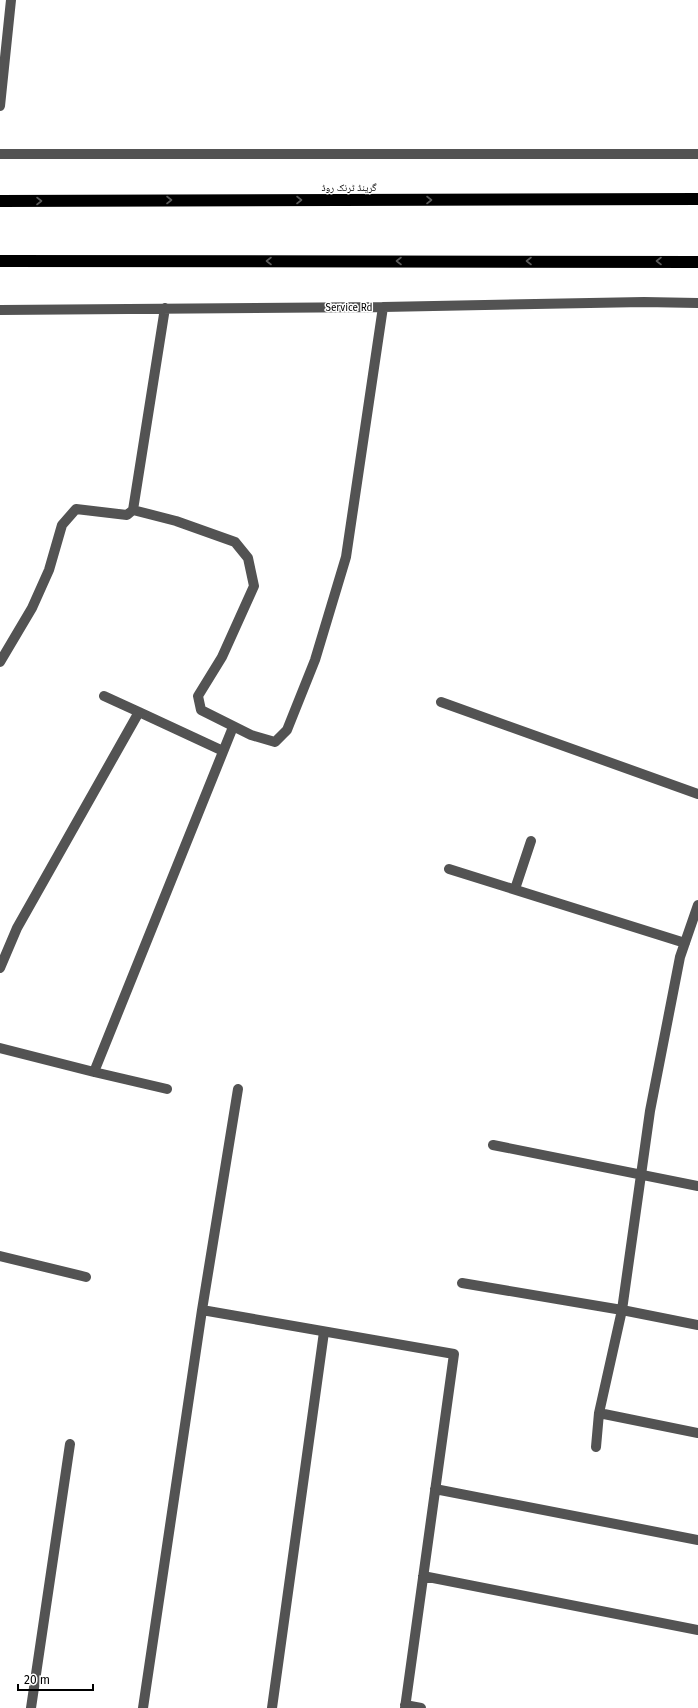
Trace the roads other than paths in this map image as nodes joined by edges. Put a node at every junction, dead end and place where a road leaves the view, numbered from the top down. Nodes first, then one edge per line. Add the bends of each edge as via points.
1 (11, 0) edge
2 (0, 106) edge
3 (0, 154) edge
4 (698, 154) edge
5 (698, 199) edge
6 (0, 201) edge
7 (0, 261) edge
8 (698, 262) edge
9 (698, 303) edge
10 (383, 307) junction
11 (165, 308) junction
12 (0, 310) edge
13 (133, 510) junction
14 (0, 662) edge
15 (104, 696) dead end
16 (441, 702) dead end
17 (139, 712) junction
18 (233, 726) junction
19 (223, 751) junction
20 (698, 794) edge
21 (531, 841) dead end
22 (449, 869) dead end
23 (515, 889) junction
24 (698, 905) edge
25 (685, 943) junction
26 (0, 968) edge
27 (0, 1048) edge
28 (94, 1072) junction
29 (167, 1089) dead end
30 (238, 1089) dead end
31 (492, 1144) dead end
32 (641, 1175) junction
33 (698, 1186) edge
34 (0, 1256) edge
35 (86, 1277) dead end
36 (462, 1283) dead end
37 (202, 1310) junction
38 (622, 1310) junction
39 (698, 1325) edge
40 (324, 1332) junction
41 (599, 1413) junction
42 (698, 1433) edge
43 (70, 1444) dead end
44 (596, 1447) dead end
45 (435, 1489) junction
46 (698, 1540) edge
47 (423, 1576) junction
48 (698, 1630) edge
49 (405, 1707) edge
50 (31, 1708) edge
51 (143, 1708) edge
52 (272, 1708) edge
53 (421, 1708) edge

1 - 2 street
3 - 4 street
6 -> 5 highway, گرینڈ ٹرنک روڈ
8 -> 7 highway
9 - 10 street, Service Rd
10 - 11 street, Service Rd
10 - 18 street via 346,557 315,660 287,730 275,742 251,735
11 - 12 street, Service Rd
11 - 13 street
13 - 14 street via 127,515 76,509 62,525 49,570 32,608
13 - 18 street via 176,521 235,542 248,558 254,586 222,657 198,696 201,710
15 - 17 street
16 - 20 street
17 - 19 street
17 - 26 street via 17,928
18 - 19 street
19 - 28 street
21 - 23 street
22 - 23 street
23 - 25 street
24 - 25 street
25 - 32 street via 680,957 652,1103
27 - 28 street
28 - 29 street
30 - 37 street
31 - 32 street
32 - 33 street
32 - 38 street
34 - 35 street
36 - 38 street
37 - 40 street
37 - 51 street
38 - 39 street
38 - 41 street
40 - 45 street via 454,1354
40 - 52 street
41 - 42 street
41 - 44 street
43 - 50 street
45 - 46 street
45 - 47 street
47 - 48 street
47 - 49 street
49 - 53 street

